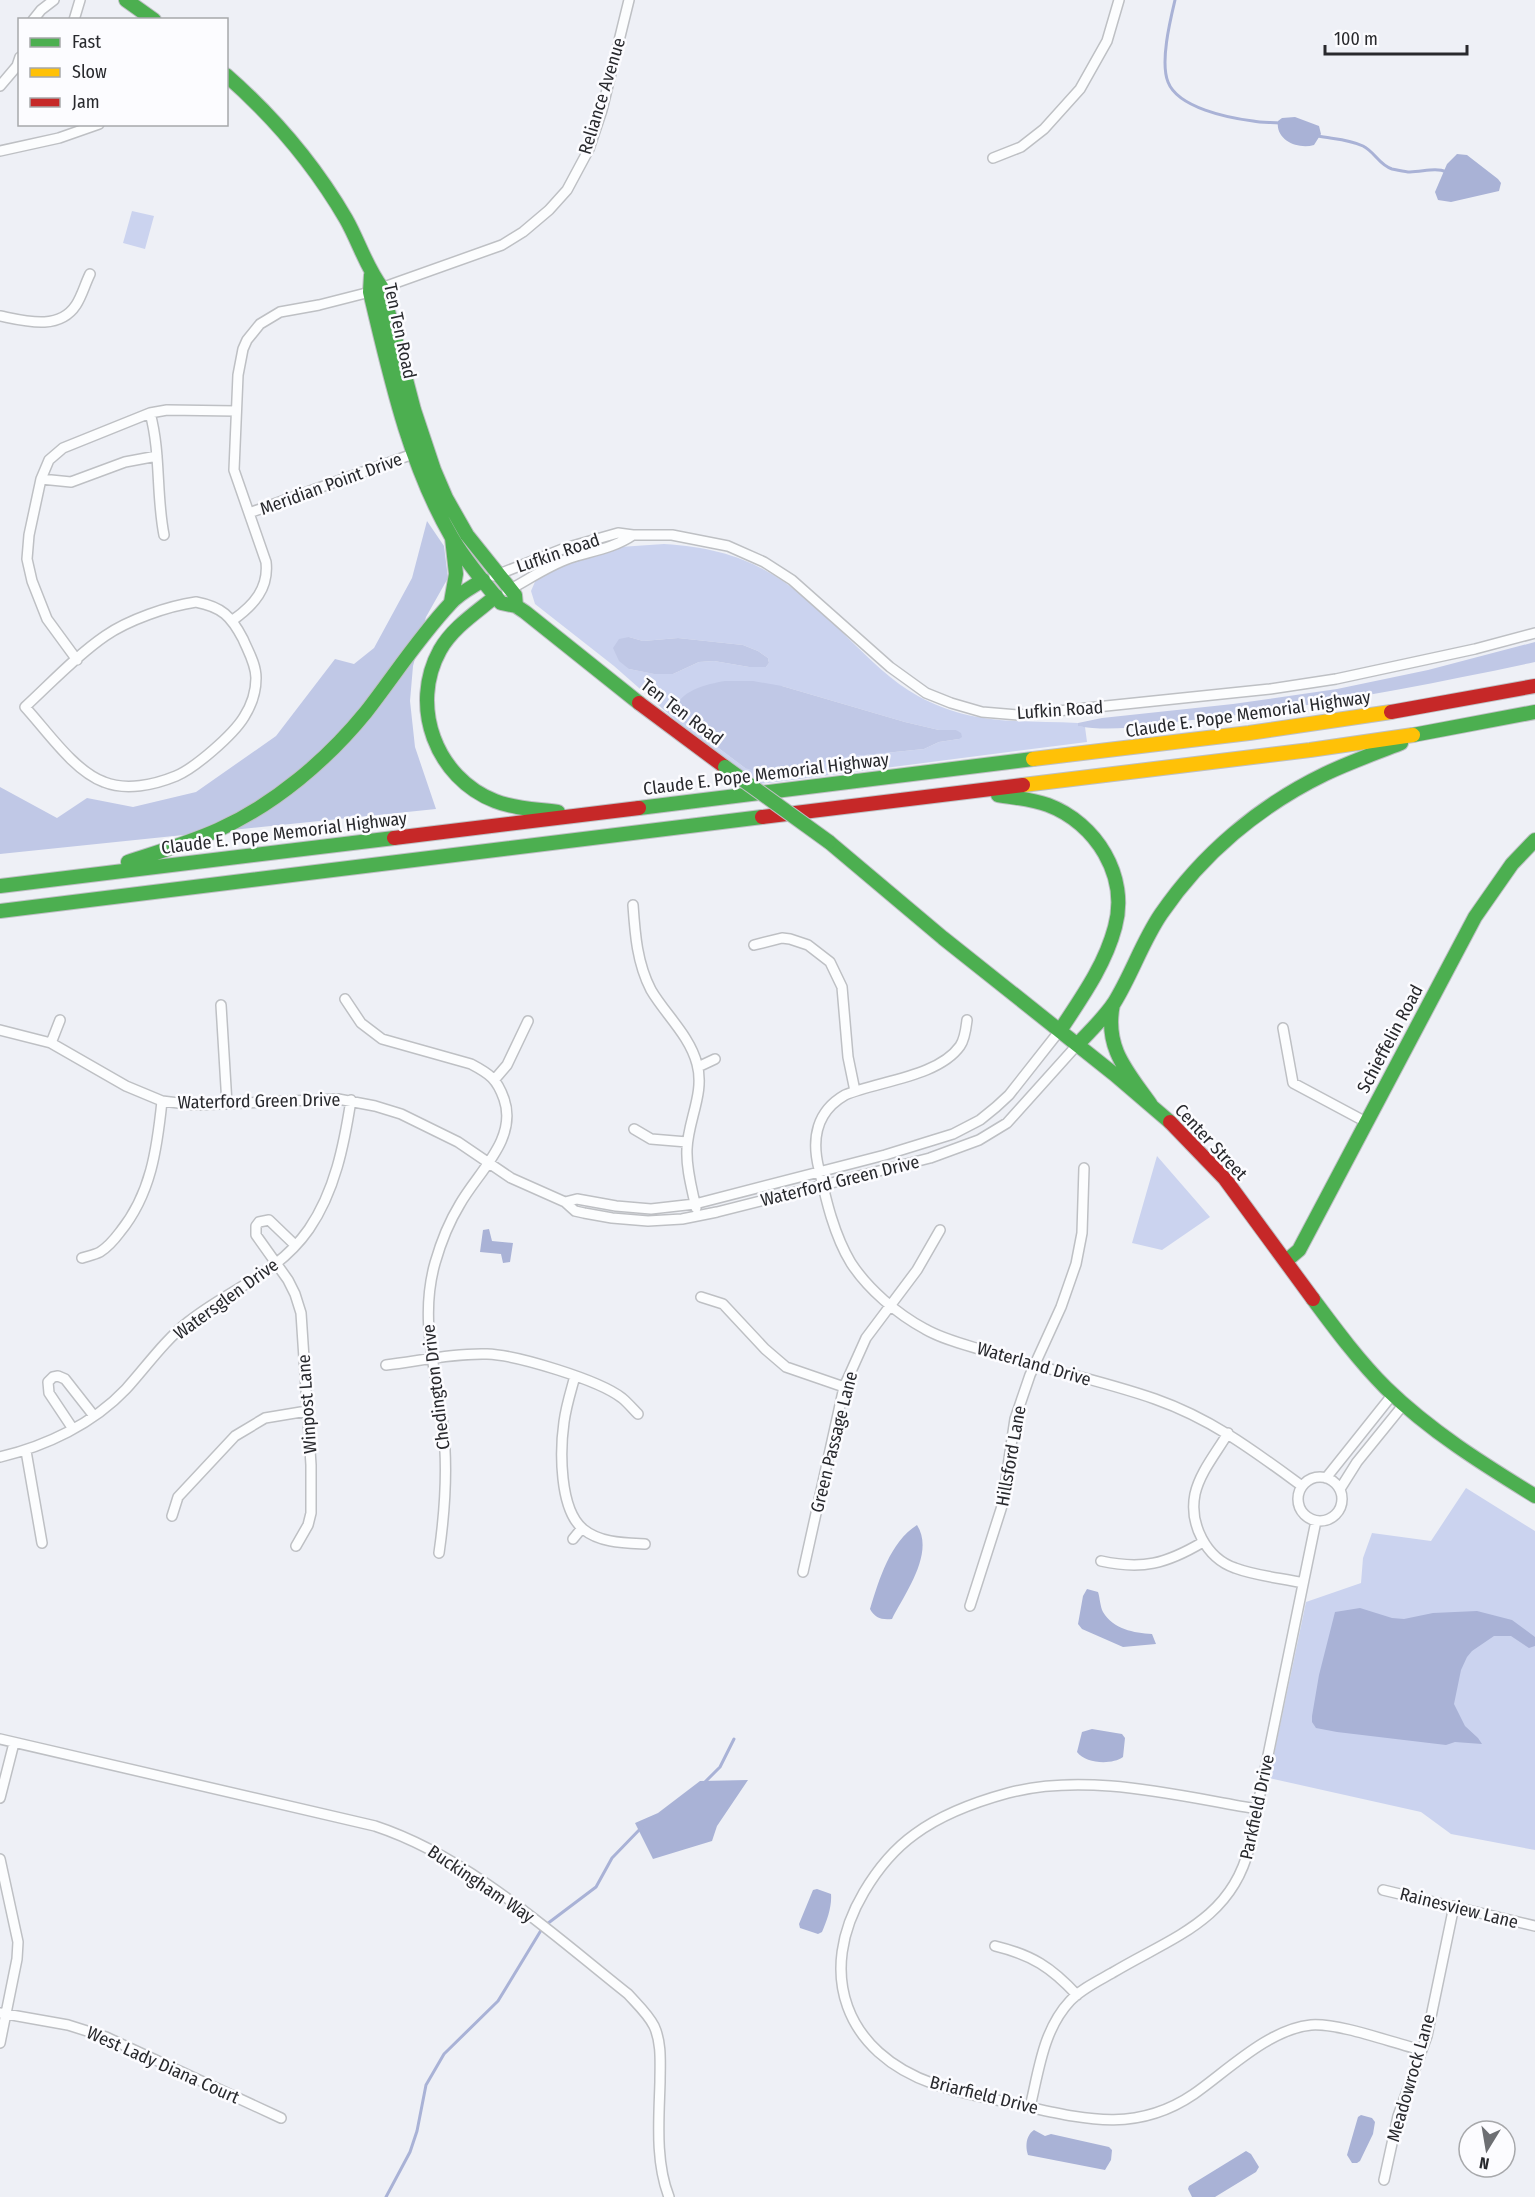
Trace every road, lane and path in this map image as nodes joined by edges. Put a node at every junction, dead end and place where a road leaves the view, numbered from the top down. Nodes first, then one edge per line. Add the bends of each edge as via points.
1 (54, 0) edge
2 (80, 0) edge
3 (126, 0) edge
4 (630, 0) edge
5 (1119, 0) edge
6 (35, 18) edge
7 (75, 18) edge
8 (151, 18) edge
9 (18, 64) edge
10 (228, 77) edge
11 (0, 86) edge
12 (93, 126) edge
13 (0, 151) edge
14 (993, 158) dead end
15 (90, 274) dead end
16 (376, 290) junction
17 (0, 316) edge
18 (236, 411) junction
19 (150, 413) junction
20 (413, 454) junction
21 (157, 456) junction
22 (41, 478) junction
23 (249, 513) junction
24 (164, 535) dead end
25 (633, 535) junction
26 (452, 538) junction
27 (498, 575) junction
28 (483, 580) junction
29 (510, 589) junction
30 (496, 596) junction
31 (451, 602) junction
32 (516, 606) junction
33 (233, 620) junction
34 (1535, 633) edge
35 (77, 660) junction
36 (1535, 686) edge
37 (1535, 712) edge
38 (1425, 733) junction
39 (980, 792) junction
40 (580, 814) junction
41 (1535, 840) edge
42 (829, 842) joint
43 (90, 874) junction
44 (0, 886) edge
45 (633, 905) dead end
46 (0, 911) edge
47 (754, 945) dead end
48 (345, 999) dead end
49 (1113, 1003) junction
50 (221, 1005) dead end
51 (60, 1020) dead end
52 (968, 1020) dead end
53 (528, 1021) dead end
54 (1283, 1028) dead end
55 (1061, 1029) junction
56 (0, 1030) edge
57 (51, 1043) junction
58 (1078, 1044) junction
59 (715, 1059) dead end
60 (698, 1066) junction
61 (495, 1079) junction
62 (855, 1091) junction
63 (351, 1100) junction
64 (162, 1101) junction
65 (227, 1104) junction
66 (1151, 1105) junction
67 (1366, 1122) junction
68 (634, 1129) dead end
69 (687, 1142) junction
70 (488, 1162) junction
71 (1084, 1168) dead end
72 (819, 1172) junction
73 (823, 1184) junction
74 (565, 1202) junction
75 (695, 1204) junction
76 (698, 1216) junction
77 (940, 1230) dead end
78 (296, 1245) junction
79 (82, 1258) dead end
80 (1286, 1261) junction
81 (276, 1265) junction
82 (701, 1297) dead end
83 (890, 1304) junction
84 (431, 1359) junction
85 (386, 1365) dead end
86 (1036, 1365) junction
87 (574, 1376) junction
88 (844, 1387) junction
89 (1393, 1394) junction
90 (1404, 1404) junction
91 (307, 1411) junction
92 (638, 1414) dead end
93 (94, 1416) junction
94 (73, 1429) junction
95 (1228, 1433) junction
96 (26, 1451) junction
97 (0, 1457) edge
98 (1326, 1478) junction
99 (1302, 1486) junction
100 (1340, 1490) junction
101 (1535, 1496) edge
102 (172, 1516) dead end
103 (1316, 1521) junction
104 (582, 1528) junction
105 (573, 1539) dead end
106 (1203, 1542) junction
107 (42, 1543) dead end
108 (645, 1544) dead end
109 (296, 1546) dead end
110 (439, 1553) dead end
111 (1101, 1561) dead end
112 (803, 1572) dead end
113 (1303, 1583) junction
114 (970, 1606) dead end
115 (0, 1739) edge
116 (14, 1743) junction
117 (0, 1798) edge
118 (1257, 1809) junction
119 (0, 1859) edge
120 (1383, 1890) dead end
121 (1454, 1906) junction
122 (1535, 1926) edge
123 (995, 1946) dead end
124 (1077, 1995) junction
125 (3, 2013) edge
126 (0, 2043) edge
127 (1422, 2050) junction
128 (1030, 2107) junction
129 (281, 2118) dead end
130 (1384, 2180) dead end
131 (669, 2197) edge

1 - 6 street
2 - 7 street
3 - 8 main road
4 - 16 street, Reliance Avenue via 600,118 579,169 562,197 502,245
5 - 14 street via 1107,41 1080,89 1044,129 1021,147
9 - 11 street
10 - 16 main road, Ten Ten Road via 269,113 322,178 348,222
12 - 13 street
15 - 17 street via 76,304 63,317 34,322
16 - 18 street, Reliance Avenue via 280,312 260,324 243,349
16 - 20 main road, Ten Ten Road
16 - 27 main road, Ten Ten Road via 432,465 462,528
18 - 19 street
18 - 23 street, Reliance Avenue via 234,470
19 - 21 street
19 - 22 street via 63,448 49,460
20 - 23 street, Meridian Point Drive
20 - 26 main road, Ten Ten Road
21 - 22 street via 125,462 71,482
21 - 24 street
22 - 35 street via 29,535 29,570 47,619
23 - 33 street, Reliance Avenue via 266,562 266,581 252,605
25 - 27 street, Lufkin Road via 618,533 565,548
25 - 29 street, Lufkin Road via 539,571
25 - 34 street, Lufkin Road via 691,537 728,546 764,561 926,693 982,712 1030,714 1270,689 1388,669
26 - 28 main road, Ten Ten Road
26 - 31 main road via 456,574
27 - 28 street, Lufkin Road
27 - 29 main road, Ten Ten Road
28 - 30 main road, Ten Ten Road
28 - 31 main road
29 - 30 street, Lufkin Road
29 - 32 main road, Ten Ten Road
30 - 32 main road, Ten Ten Road via 501,603
30 - 40 main road via 459,626 433,664 426,705 433,741 456,776 494,801
31 - 43 main road via 333,749 281,792 218,830
32 - 42 main road, Ten Ten Road, bridge
33 - 35 street via 213,605 185,603 122,626
33 - 35 street via 252,658 256,678 249,709 218,746 193,766 162,781 121,786 94,777 83,771 25,707
36 - 40 main road, Claude E. Pope Memorial Highway via 1408,710 1249,733
37 - 38 main road
38 - 39 main road
38 - 49 main road via 1316,778 1232,835 1194,871 1161,915
39 - 46 main road
39 - 55 main road via 1050,806 1074,818 1095,836 1114,874 1118,911 1110,945
40 - 43 main road, Claude E. Pope Memorial Highway
41 - 67 main road, Schieffelin Road via 1512,864 1475,917
42 - 55 main road, Center Street via 957,950
43 - 44 main road, Claude E. Pope Memorial Highway
45 - 60 street via 638,955 645,976 691,1047
47 - 62 street via 790,939 808,945 830,962 842,987
48 - 61 street via 361,1023 382,1039 471,1064
49 - 58 main road
49 - 66 main road via 1108,1020 1116,1054
50 - 65 street
51 - 57 street
52 - 62 street, Waterland Drive via 961,1046 945,1059 922,1071
53 - 61 street via 507,1065
54 - 67 street via 1293,1083
55 - 58 main road, Center Street
55 - 72 street, Waterford Green Drive via 1009,1095 980,1120 953,1134
56 - 57 street, Waterford Green Drive
57 - 64 street, Waterford Green Drive via 132,1089
58 - 66 main road, Center Street
58 - 73 street, Waterford Green Drive via 1007,1123 979,1140 930,1158
59 - 60 street
60 - 69 street via 699,1091
61 - 70 street, Chedington Drive via 508,1118 501,1143
62 - 72 street, Waterland Drive via 835,1101 819,1120 815,1148
63 - 65 street, Waterford Green Drive
63 - 70 street, Waterford Green Drive via 415,1119
63 - 78 street, Watersglen Drive via 332,1184
64 - 65 street, Waterford Green Drive
64 - 79 street via 154,1164 138,1205 111,1243
66 - 80 main road, Center Street via 1203,1156
67 - 80 main road, Schieffelin Road via 1299,1250
68 - 69 street via 651,1139
69 - 75 street
70 - 74 street, Waterford Green Drive via 533,1189
70 - 84 street, Chedington Drive via 452,1217 431,1277
71 - 86 street, Hillsford Lane via 1082,1233 1076,1264
72 - 73 street, Waterland Drive
72 - 75 street, Waterford Green Drive
73 - 76 street, Waterford Green Drive
73 - 83 street, Waterland Drive via 851,1262
74 - 75 street, Waterford Green Drive via 577,1199 651,1209
74 - 76 street, Waterford Green Drive via 575,1211 632,1220
75 - 76 street
77 - 83 street, Green Passage Lane
78 - 81 street, Watersglen Drive
78 - 81 street, Winpost Lane via 269,1220 259,1222 256,1235
80 - 89 main road, Center Street via 1369,1370
81 - 91 street, Winpost Lane via 288,1280 301,1313
81 - 93 street, Watersglen Drive via 185,1324 125,1389
82 - 88 street via 723,1304 786,1367
83 - 86 street, Waterland Drive via 946,1339
83 - 88 street, Green Passage Lane via 866,1338
84 - 85 street
84 - 87 street via 500,1355
84 - 110 street, Chedington Drive via 445,1457
86 - 95 street, Waterland Drive via 1155,1399
86 - 114 street, Hillsford Lane via 1015,1419 1002,1506
87 - 92 street via 608,1390
87 - 104 street via 563,1432 564,1476 568,1507
88 - 112 street, Green Passage Lane
89 - 90 main road, Center Street
89 - 98 street
90 - 100 street via 1357,1462
90 - 101 main road, Center Street
91 - 102 street via 265,1418 235,1436 178,1497
91 - 109 street, Winpost Lane via 311,1513
93 - 94 street, Watersglen Drive
93 - 94 street via 65,1379 53,1377 48,1382 49,1393
94 - 96 street, Watersglen Drive
95 - 99 street, Waterland Drive
95 - 106 street via 1195,1494 1195,1520
96 - 97 street, Watersglen Drive
96 - 107 street
98 - 99 street via 1313,1478
98 - 100 street
99 - 103 street via 1299,1507
100 - 103 street via 1340,1510 1330,1519
103 - 113 street, Parkfield Drive
104 - 105 street
104 - 108 street via 603,1539
106 - 111 street via 1151,1565 1124,1566
106 - 113 street via 1222,1562 1236,1569
113 - 118 street, Parkfield Drive
115 - 116 street, Buckingham Way
116 - 117 street
116 - 131 street, Buckingham Way via 375,1826 411,1838 466,1869 628,1994 655,2027 660,2054 659,2140
118 - 124 street, Parkfield Drive via 1246,1862 1222,1903 1203,1920
118 - 128 street, Briarfield Drive via 1112,1786 1076,1784 1023,1789 939,1819 914,1834 879,1870 854,1910 842,1951 845,1998 855,2024 875,2050 920,2079
119 - 125 street via 18,1942
120 - 121 street, Rainesview Lane
121 - 122 street, Rainesview Lane
121 - 127 street, Meadowrock Lane
123 - 124 street via 1042,1963
124 - 128 street, Parkfield Drive via 1048,2037
125 - 126 street
125 - 129 street, West Lady Diana Court via 68,2025 106,2037
127 - 128 street, Briarfield Drive via 1335,2027 1305,2026 1243,2055 1187,2098 1150,2115 1098,2121
127 - 130 street, Meadowrock Lane via 1398,2116

